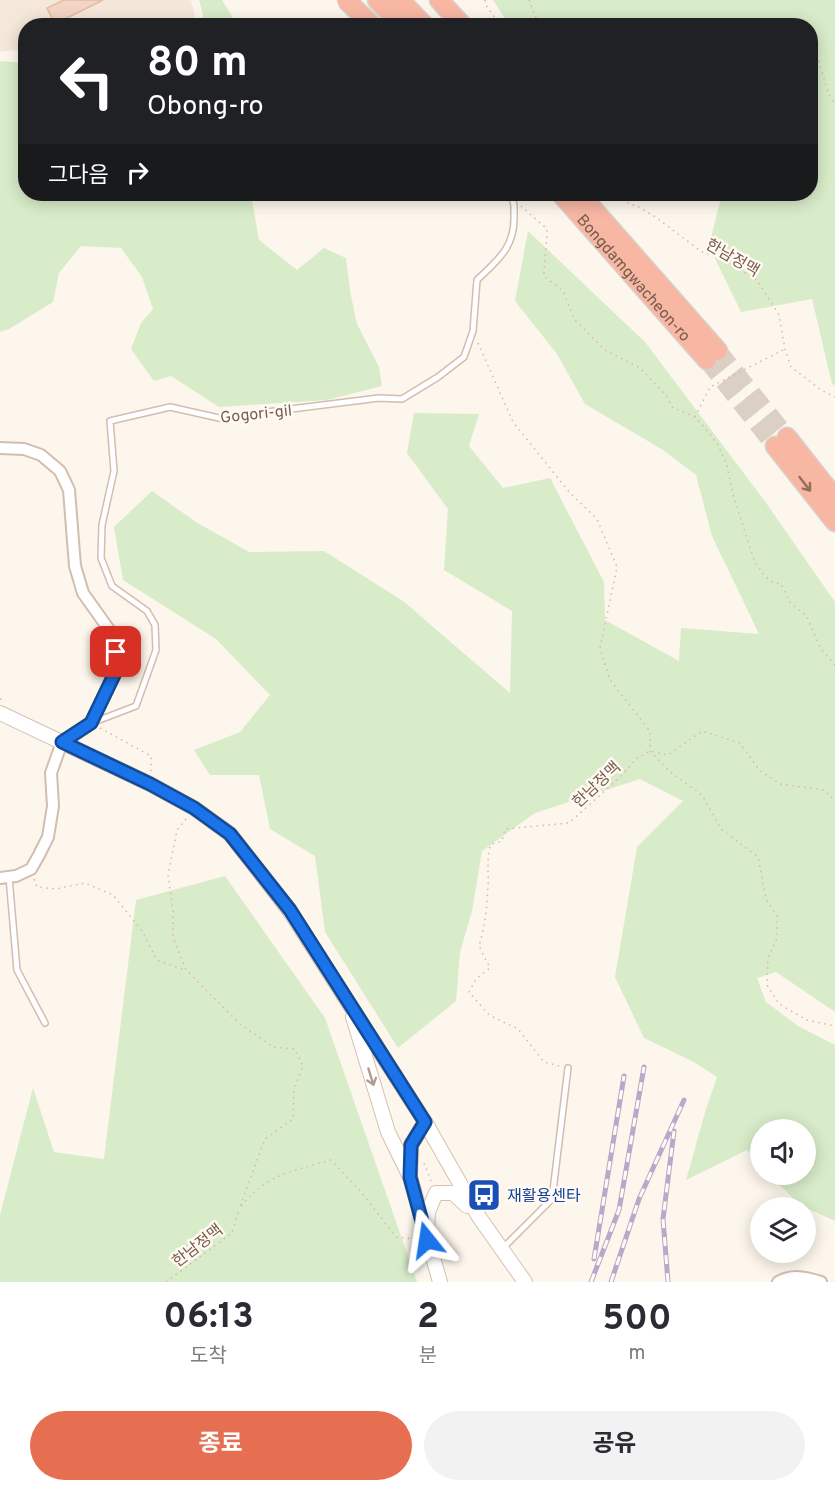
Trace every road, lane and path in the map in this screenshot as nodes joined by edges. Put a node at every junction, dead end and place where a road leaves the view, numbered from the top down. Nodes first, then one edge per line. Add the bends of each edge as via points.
1 (340, 0) edge
2 (346, 0) edge
3 (400, 0) edge
4 (439, 0) edge
5 (484, 0) edge
6 (529, 0) edge
7 (366, 15) edge
8 (418, 18) edge
9 (456, 18) edge
10 (495, 18) edge
11 (536, 18) edge
12 (818, 57) edge
13 (835, 104) edge
14 (514, 201) edge
15 (515, 201) edge
16 (562, 201) edge
17 (569, 201) edge
18 (585, 201) edge
19 (592, 201) edge
20 (626, 201) edge
21 (609, 236) junction
22 (473, 331) junction
23 (785, 349) junction
24 (713, 355) tunnel mouth
25 (835, 397) edge
26 (695, 417) junction
27 (0, 448) edge
28 (835, 498) edge
29 (835, 522) edge
30 (835, 665) edge
31 (0, 713) edge
32 (91, 723) junction
33 (62, 742) junction
34 (650, 751) junction
35 (835, 801) edge
36 (194, 808) junction
37 (31, 869) junction
38 (4, 877) edge
39 (186, 970) junction
40 (348, 1001) junction
41 (45, 1023) dead end
42 (835, 1026) edge
43 (568, 1068) joint
44 (425, 1122) junction
45 (410, 1177) junction
46 (239, 1209) junction
47 (479, 1217) junction
48 (427, 1240) junction
49 (502, 1249) junction
50 (166, 1282) edge
51 (440, 1282) edge
52 (525, 1282) edge
53 (778, 1282) edge
54 (821, 1282) edge

1 - 7 street
2 - 7 highway, bridge
3 - 8 highway
4 - 9 highway
5 - 10 path
6 - 11 path
12 - 13 path
14 - 22 lane, Gogori-gil via 515,231 501,257 477,280
15 - 26 path via 547,229 544,276 563,291 574,319 605,350 640,368 672,407
16 - 21 highway
17 - 21 highway, Bongdamgwacheon-ro
18 - 21 highway, Bongdamgwacheon-ro
19 - 21 highway
20 - 23 path, 한남정맥 via 654,216 702,252 757,280 779,315
21 - 24 highway, Bongdamgwacheon-ro
22 - 32 lane, Gogori-gil via 464,357 402,399 379,398 219,418 170,407 110,421 114,471 102,525 100,558 112,586 147,611 155,625 156,650 136,706
22 - 34 path via 513,422 570,493 597,519 617,567 600,648 610,680 650,731
23 - 25 path, 한남정맥 via 791,367
23 - 26 path via 710,387
26 - 30 path via 727,466 754,560 764,575 781,584 791,604 806,615 821,649
27 - 32 street via 24,449 41,455 60,471 69,490 75,566 83,594 110,631 116,652 116,671
28 -> 29 highway via 781,441
31 - 33 street
32 - 33 street
33 - 36 street
33 - 37 street via 51,773 53,806 48,837
34 - 35 path via 668,755 702,731 740,743 760,771 780,784 824,790
34 - 42 path via 702,795 721,829 758,857 766,899 777,916 777,939 768,958 767,985 779,1004 807,1020
34 - 43 path, 한남정맥 via 637,758 568,823 505,829 502,841 491,844 489,851 487,902 479,946 490,968 476,979 469,992 489,1015 518,1029 544,1062
36 - 39 path via 177,831 168,876 173,938
36 - 40 street via 230,834 290,910
37 - 38 street
37 - 39 path via 37,887 57,889 85,883 113,895 142,931 157,960
38 - 41 lane via 17,970
39 - 46 path via 240,1024 273,1047 295,1049 303,1066 294,1089 293,1119 265,1139
40 - 44 street
40 -> 45 street via 388,1131
43 - 49 lane via 552,1199
44 - 45 street via 411,1145
44 - 47 street
45 - 48 street
46 - 48 path, 한남정맥 via 255,1189 284,1173 331,1160 396,1238
46 - 50 path, 한남정맥 via 232,1233
47 - 48 street via 453,1193 436,1193 428,1212
47 - 49 street
48 - 51 street
49 - 52 street
53 - 54 street via 806,1277

